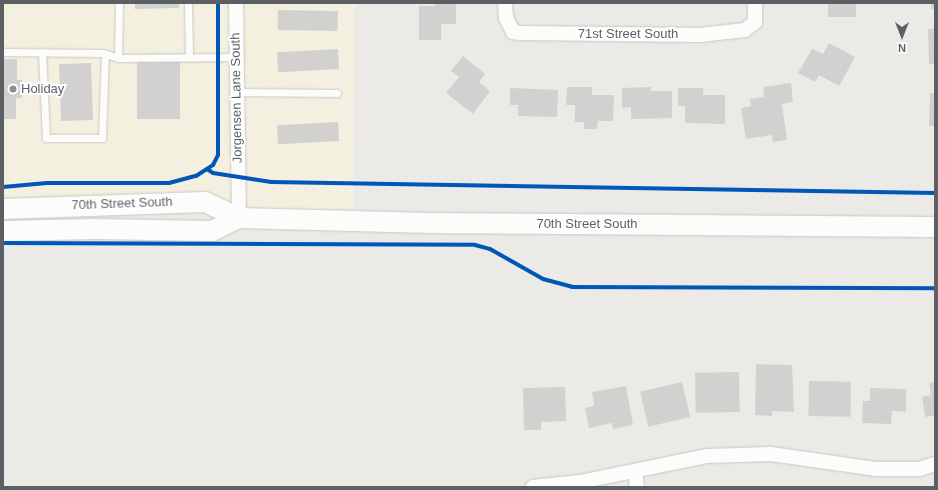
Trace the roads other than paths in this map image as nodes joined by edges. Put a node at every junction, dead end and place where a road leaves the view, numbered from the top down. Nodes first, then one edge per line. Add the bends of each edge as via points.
1 (119, 3) edge
2 (188, 3) edge
3 (236, 3) edge
4 (505, 3) edge
5 (755, 3) edge
6 (3, 52) edge
7 (42, 52) junction
8 (105, 54) junction
9 (190, 56) junction
10 (236, 57) junction
11 (118, 58) junction
12 (238, 92) junction
13 (336, 93) dead end
14 (3, 209) edge
15 (239, 218) junction
16 (935, 227) edge
17 (3, 231) edge
18 (935, 464) edge
19 (635, 471) junction
20 (533, 487) edge
21 (637, 487) edge

1 - 11 lane
2 - 9 lane
3 - 10 street, Jorgensen Lane South
4 - 5 street, 71st Street South via 506,18 513,32 520,34 700,35 745,30 754,22
6 - 7 lane
7 - 8 lane
7 - 8 lane via 46,138 102,138
8 - 11 lane
9 - 10 lane
9 - 11 lane
10 - 12 street, Jorgensen Lane South
12 - 13 lane
12 - 15 street, Jorgensen Lane South
14 - 15 main road, 70th Street South via 205,202
15 - 16 main road, 70th Street South via 430,223
15 - 17 main road, 70th Street South via 212,231
18 - 19 street via 919,468 877,469 771,454 707,456
19 - 20 street via 580,482
19 - 21 street

